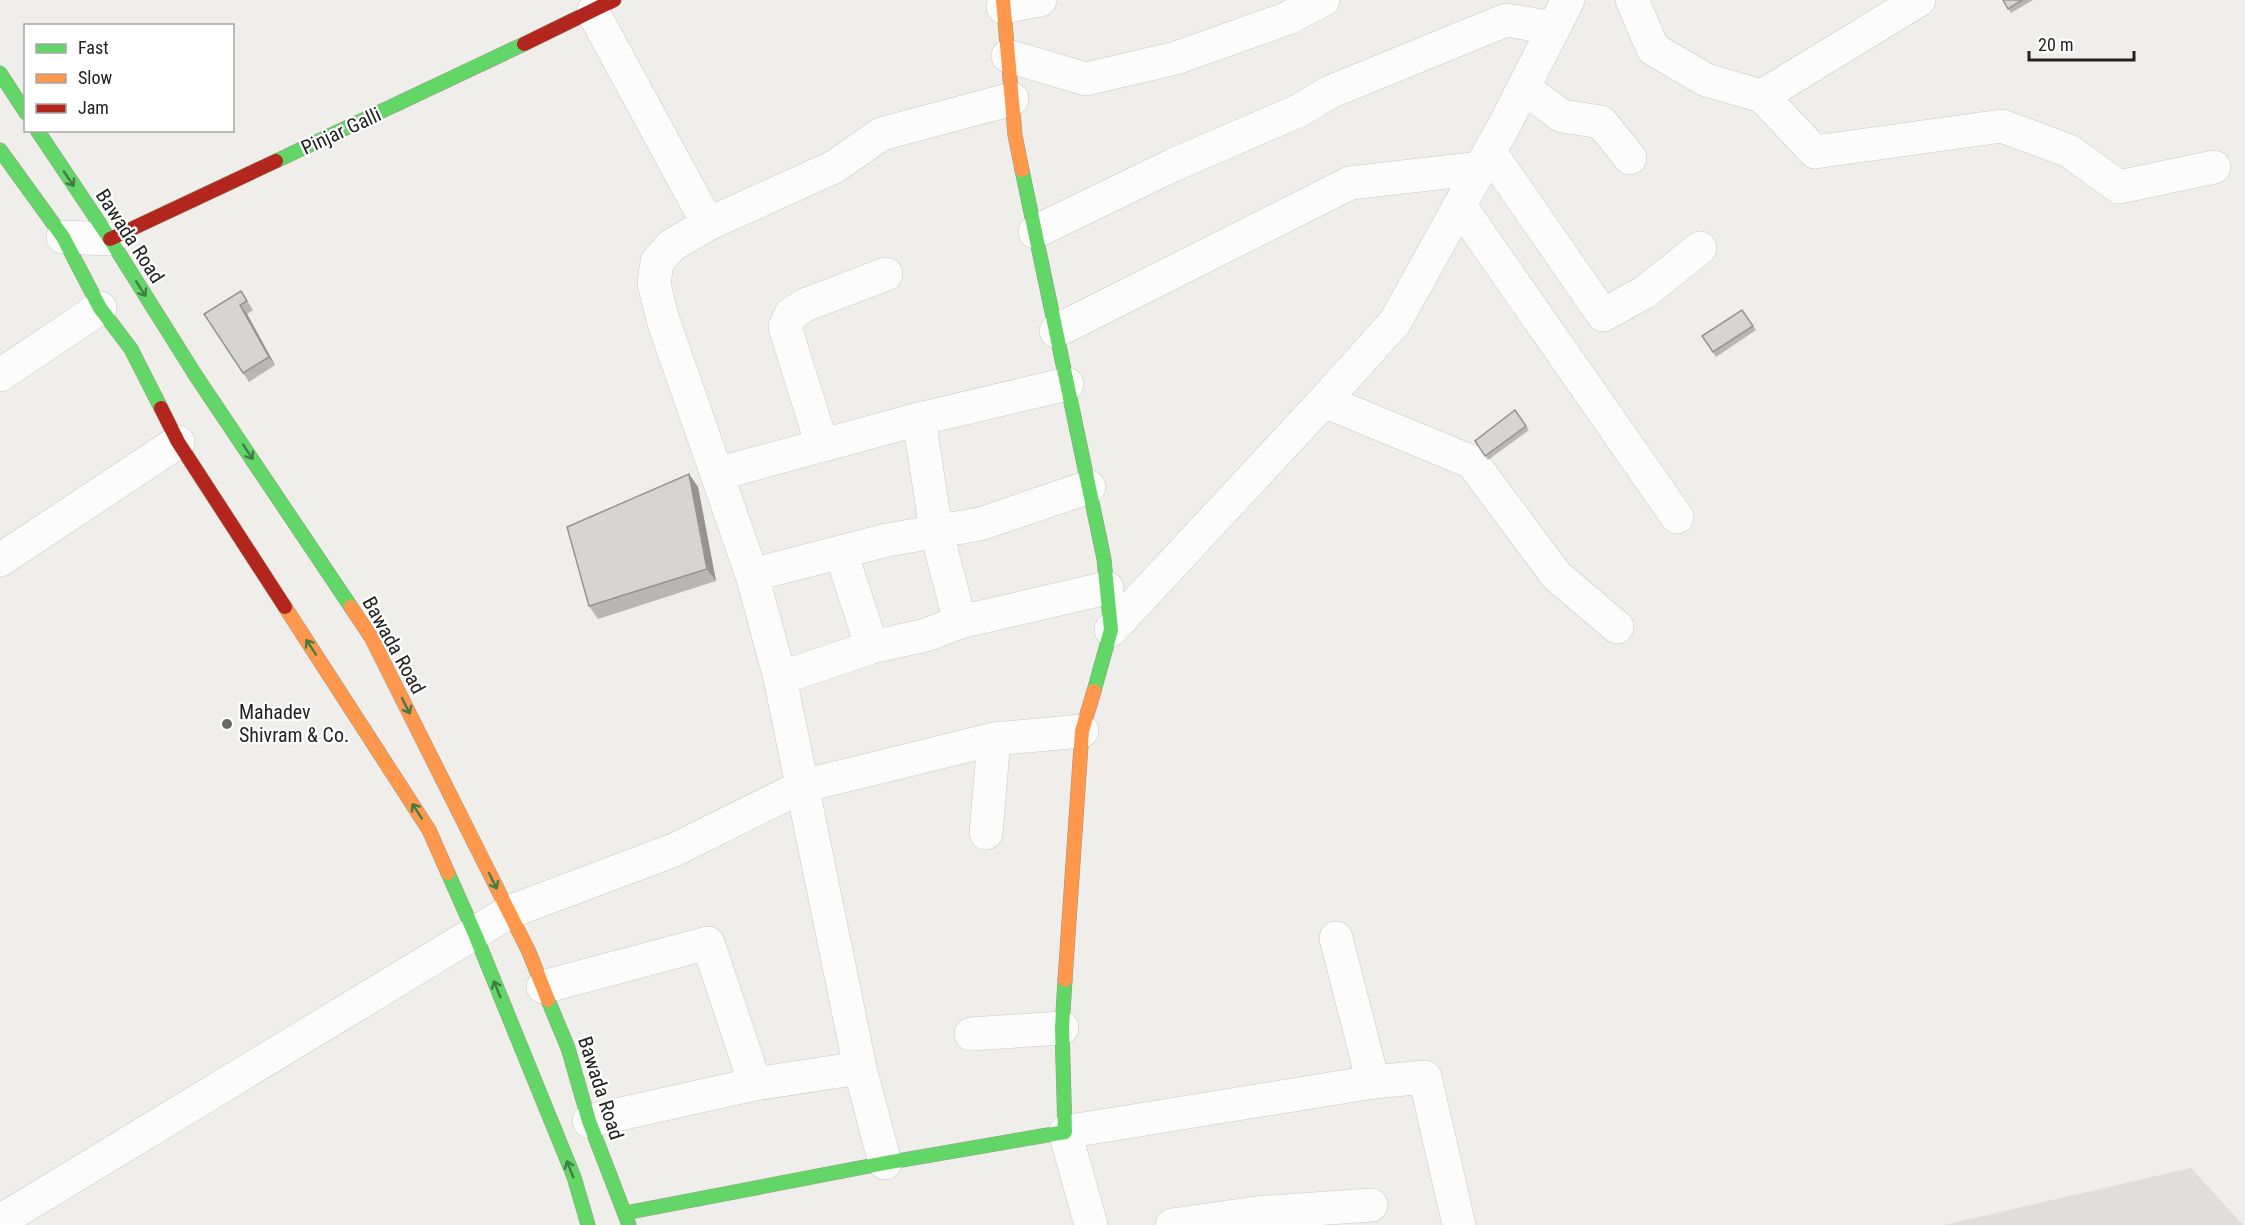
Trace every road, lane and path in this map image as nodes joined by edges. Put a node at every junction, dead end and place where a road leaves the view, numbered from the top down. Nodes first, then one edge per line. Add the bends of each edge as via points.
1 (1040, 0) edge
2 (1323, 0) edge
3 (1632, 0) edge
4 (1919, 0) edge
5 (1003, 3) edge
6 (604, 6) edge
7 (1561, 14) edge
8 (1008, 56) junction
9 (0, 73) edge
10 (1524, 88) junction
11 (1762, 96) junction
12 (1012, 99) junction
13 (24, 110) edge
14 (38, 132) edge
15 (0, 150) edge
16 (1630, 158) dead end
17 (1485, 160) junction
18 (2214, 167) dead end
19 (1460, 206) junction
20 (708, 224) junction
21 (1035, 232) junction
22 (63, 237) junction
23 (110, 239) junction
24 (1700, 248) dead end
25 (886, 274) dead end
26 (100, 308) junction
27 (1056, 331) junction
28 (0, 375) edge
29 (1067, 384) junction
30 (1324, 401) junction
31 (919, 419) junction
32 (178, 442) junction
33 (822, 445) junction
34 (717, 474) junction
35 (1089, 487) junction
36 (1677, 517) dead end
37 (936, 530) junction
38 (841, 553) junction
39 (0, 560) edge
40 (752, 575) junction
41 (1107, 588) junction
42 (960, 622) junction
43 (1617, 627) dead end
44 (1111, 630) junction
45 (872, 647) junction
46 (780, 678) junction
47 (1082, 731) junction
48 (994, 739) junction
49 (803, 786) junction
50 (986, 833) dead end
51 (509, 912) junction
52 (475, 934) junction
53 (1336, 938) dead end
54 (543, 987) junction
55 (1062, 1028) junction
56 (971, 1034) dead end
57 (860, 1068) junction
58 (1372, 1082) junction
59 (755, 1084) junction
60 (589, 1121) junction
61 (1065, 1132) junction
62 (885, 1163) junction
63 (1371, 1205) dead end
64 (627, 1219) edge
65 (0, 1221) edge
66 (588, 1225) edge
67 (1091, 1225) edge
68 (1172, 1225) edge
69 (1459, 1225) edge

1 - 5 street
2 - 8 street via 1288,18 1176,58 1086,79
3 - 11 street via 1653,49 1706,80
4 - 11 street
5 - 8 main road
6 - 20 street
6 - 23 main road, Pinjar Galli
7 - 10 street
7 - 21 street via 1506,20 1329,92 1298,111 1173,165
8 - 12 main road
9 - 13 main road
10 - 16 street via 1562,116 1601,122
10 - 17 street
11 - 18 street via 1815,152 2002,126 2069,151 2119,186
12 - 20 street via 881,134 834,167
12 - 21 main road via 1015,135
14 -> 23 main road, Bawada Road
15 - 22 main road
17 - 19 street
17 - 24 street via 1603,315 1645,292
17 - 27 street via 1350,183
19 - 30 street via 1395,322
19 - 36 street
20 - 34 street via 672,245 657,262 654,284 663,321
21 - 27 main road
22 - 23 street, Pinjar Galli
22 - 26 main road
23 -> 51 main road, Bawada Road via 196,376 371,637
25 - 33 street via 805,305 791,314 785,327
26 - 28 street
26 - 32 main road via 130,349
27 - 29 main road
29 - 31 street
29 - 35 main road
30 - 43 street via 1472,462 1556,575
30 - 44 street
31 - 33 street
31 - 37 street
32 - 39 street
52 -> 32 main road via 429,830
33 - 34 street
34 - 40 street
35 - 37 street via 980,524
35 - 41 main road
37 - 38 street
37 - 42 street
38 - 40 street
38 - 45 street
40 - 46 street
41 - 42 street
41 - 44 main road
42 - 45 street via 926,635
44 - 47 main road
45 - 46 street
46 - 49 street
47 - 48 street
47 - 55 main road
48 - 49 street
48 - 50 street
49 - 51 street via 674,850
49 - 57 street
51 - 52 street
51 - 54 main road, Bawada Road
52 - 65 street
66 -> 52 main road via 574,1177
53 - 58 street
54 - 59 street via 708,943
54 - 60 main road, Bawada Road via 568,1048
55 - 56 street
55 - 61 main road
57 - 59 street
57 - 62 street
58 - 61 street
58 - 69 street via 1425,1077
59 - 60 street
60 - 64 main road, Bawada Road
61 - 62 main road
61 - 67 street
62 - 64 main road
63 - 68 street via 1256,1213

